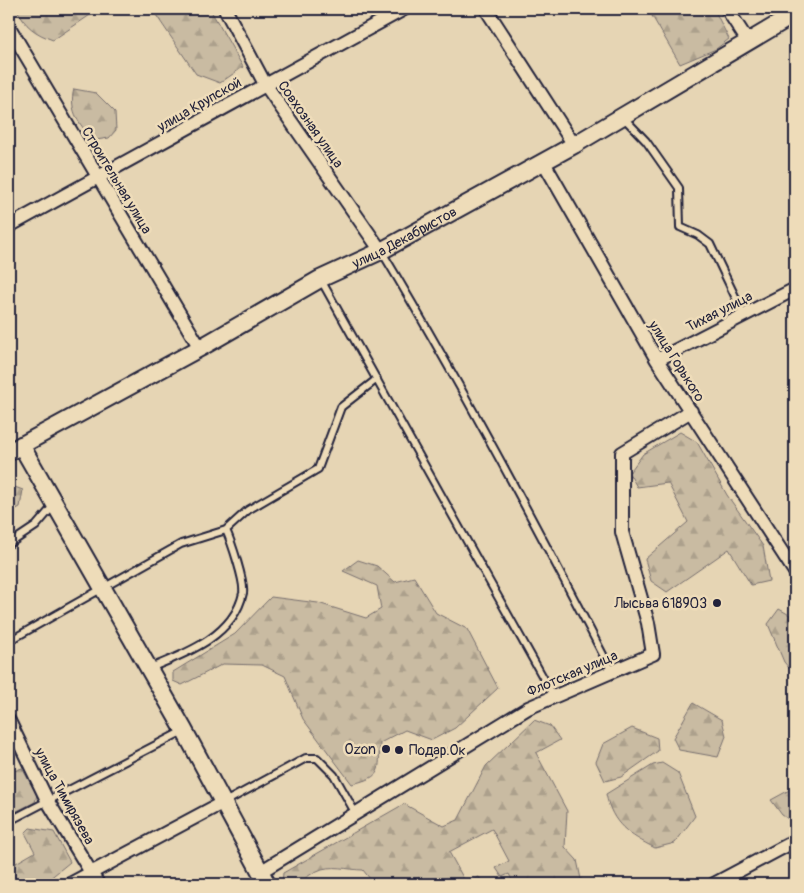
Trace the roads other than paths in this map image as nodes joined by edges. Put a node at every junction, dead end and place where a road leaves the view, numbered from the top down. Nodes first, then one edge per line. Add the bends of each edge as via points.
1 (224, 9) edge
2 (404, 9) edge
3 (486, 9) edge
4 (727, 9) edge
5 (795, 14) edge
6 (9, 27) edge
7 (748, 40) junction
8 (265, 84) junction
9 (622, 116) junction
10 (574, 145) junction
11 (543, 161) junction
12 (99, 178) junction
13 (9, 226) edge
14 (381, 251) junction
15 (320, 279) junction
16 (795, 289) edge
17 (744, 315) junction
18 (200, 348) junction
19 (657, 360) junction
20 (377, 379) junction
21 (691, 411) junction
22 (15, 449) edge
23 (55, 504) junction
24 (226, 530) junction
25 (9, 544) edge
26 (795, 572) edge
27 (103, 588) junction
28 (9, 641) edge
29 (149, 668) junction
30 (612, 672) junction
31 (554, 697) junction
32 (9, 721) edge
33 (184, 730) junction
34 (47, 800) junction
35 (222, 804) junction
36 (356, 814) junction
37 (9, 821) edge
38 (795, 841) edge
39 (90, 872) junction
40 (264, 878) edge
41 (70, 884) edge
42 (98, 884) edge
43 (714, 884) edge

1 - 8 street, Совхозная улица
2 - 8 street, улица Крупской
3 - 10 street
4 - 7 street
5 - 7 street, улица Декабристов
6 - 12 street, Строительная улица
7 - 9 street, улица Декабристов
8 - 12 street, улица Крупской
8 - 14 street, Совхозная улица
9 - 10 street, улица Декабристов
9 - 17 lane via 646,141 679,188 680,227 698,234 710,244
10 - 11 street, улица Декабристов
11 - 14 street, улица Декабристов
11 - 19 street, улица Горького
12 - 13 street, улица Крупской
12 - 18 street, Строительная улица
14 - 15 street, улица Декабристов
14 - 30 lane via 422,320
15 - 18 street, улица Декабристов
15 - 20 lane
16 - 17 street, Тихая улица
17 - 19 street, Тихая улица
18 - 22 street, улица Декабристов
19 - 21 street, улица Горького
20 - 24 lane via 341,406 318,469 248,510
20 - 31 lane
21 - 26 street, улица Горького
21 - 30 street, Флотская улица via 622,453 622,532 648,623 653,654
22 - 23 street
23 - 25 lane via 36,526
23 - 27 street
24 - 27 lane via 181,544
24 - 29 lane via 234,547 244,592 229,624 195,650
27 - 28 lane
27 - 29 street
29 - 33 street
30 - 31 street, Флотская улица
31 - 36 street, Флотская улица via 528,708
32 - 34 street, улица Тимирязева
33 - 34 lane
33 - 35 street
34 - 37 lane
34 - 39 street, улица Тимирязева
35 - 36 lane via 306,758 317,758 334,775
35 - 39 street
35 - 40 street
36 - 40 street, Флотская улица
38 - 43 street
39 - 41 street
39 - 42 street, улица Тимирязева

